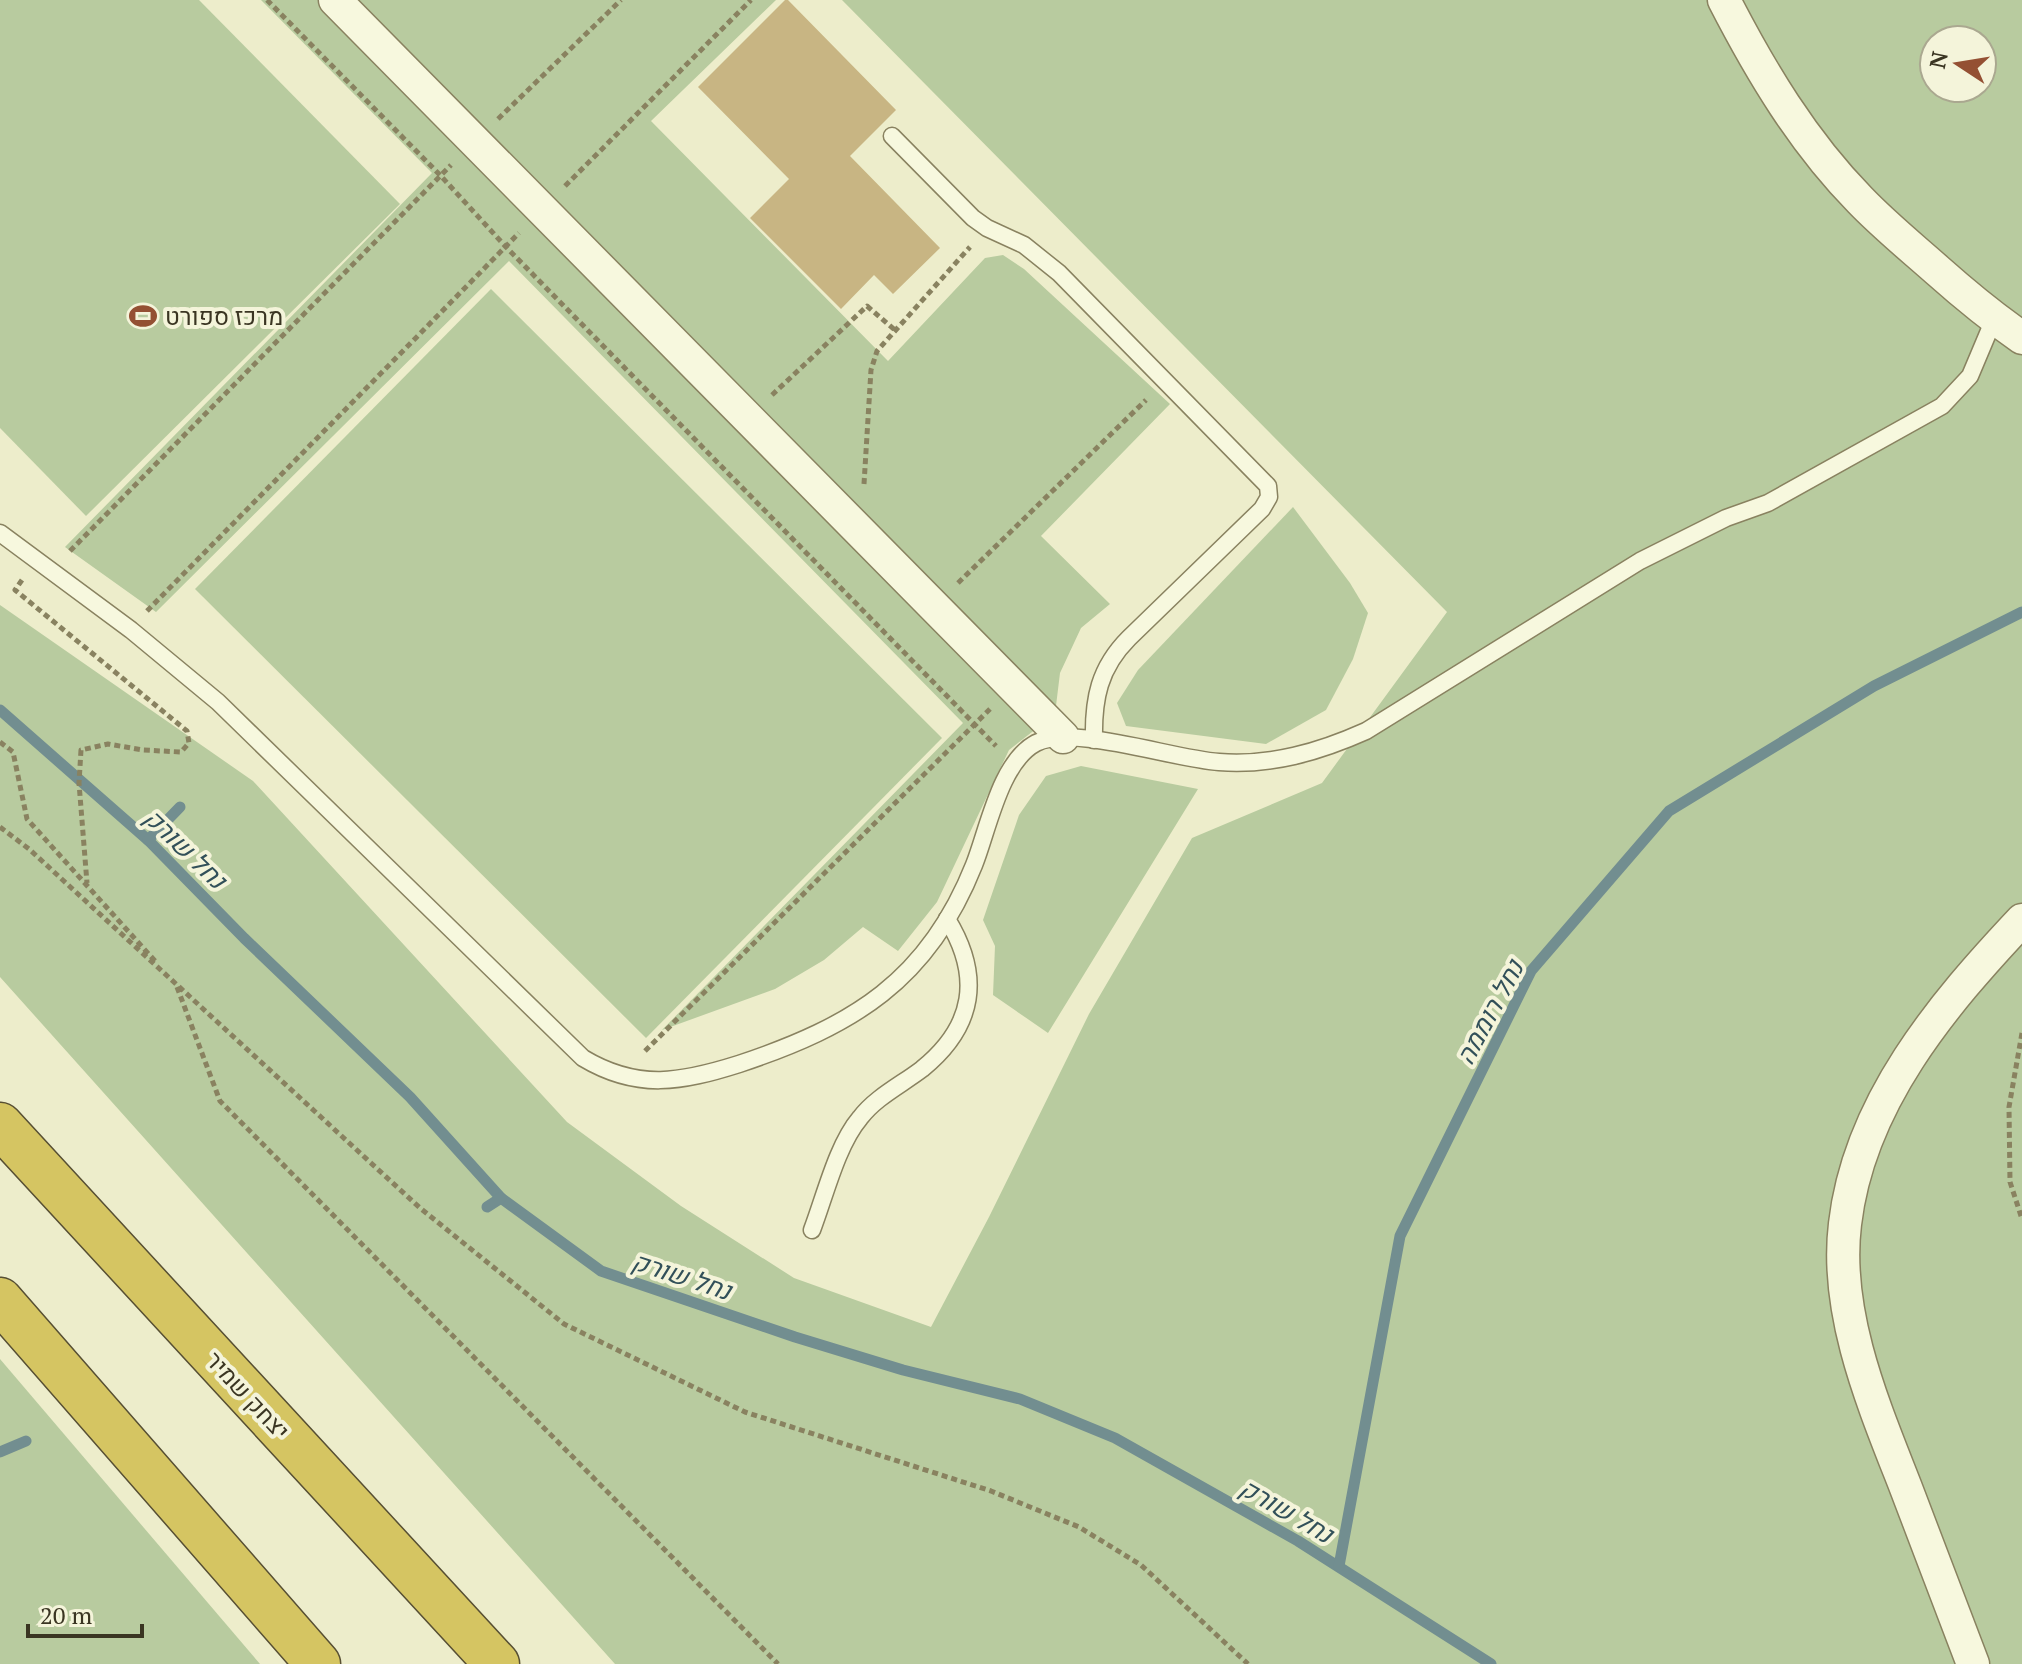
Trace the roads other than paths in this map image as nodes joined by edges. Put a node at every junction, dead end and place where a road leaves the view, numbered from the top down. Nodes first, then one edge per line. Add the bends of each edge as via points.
1 (335, 0) edge
2 (1724, 0) edge
3 (892, 136) dead end
4 (1994, 319) junction
5 (2022, 338) edge
6 (0, 533) edge
7 (1079, 738) junction
8 (947, 919) junction
9 (2022, 920) edge
10 (0, 1125) edge
11 (812, 1230) dead end
12 (0, 1300) edge
13 (492, 1659) edge
14 (318, 1664) edge
15 (1973, 1664) edge

1 - 7 street via 1013,685
2 - 4 street via 1788,112 1824,160 1859,200
3 - 7 lane via 973,218 1024,245 1059,273 1268,486 1262,509 1112,657
4 - 5 street
4 - 7 lane via 1970,376 1942,406 1768,503 1640,561 1366,731 1309,753 1248,763 1195,760
6 - 8 lane via 236,717 571,1048 621,1076 662,1081 705,1075 828,1030 891,986
7 - 8 lane via 1038,742 1021,754
8 - 11 lane via 960,940 970,977 958,1028 935,1057 869,1107 854,1125
9 - 15 street via 1906,1060 1858,1162 1844,1225 1844,1283 1873,1405
10 - 13 highway, יצחק שמיר
12 - 14 highway

